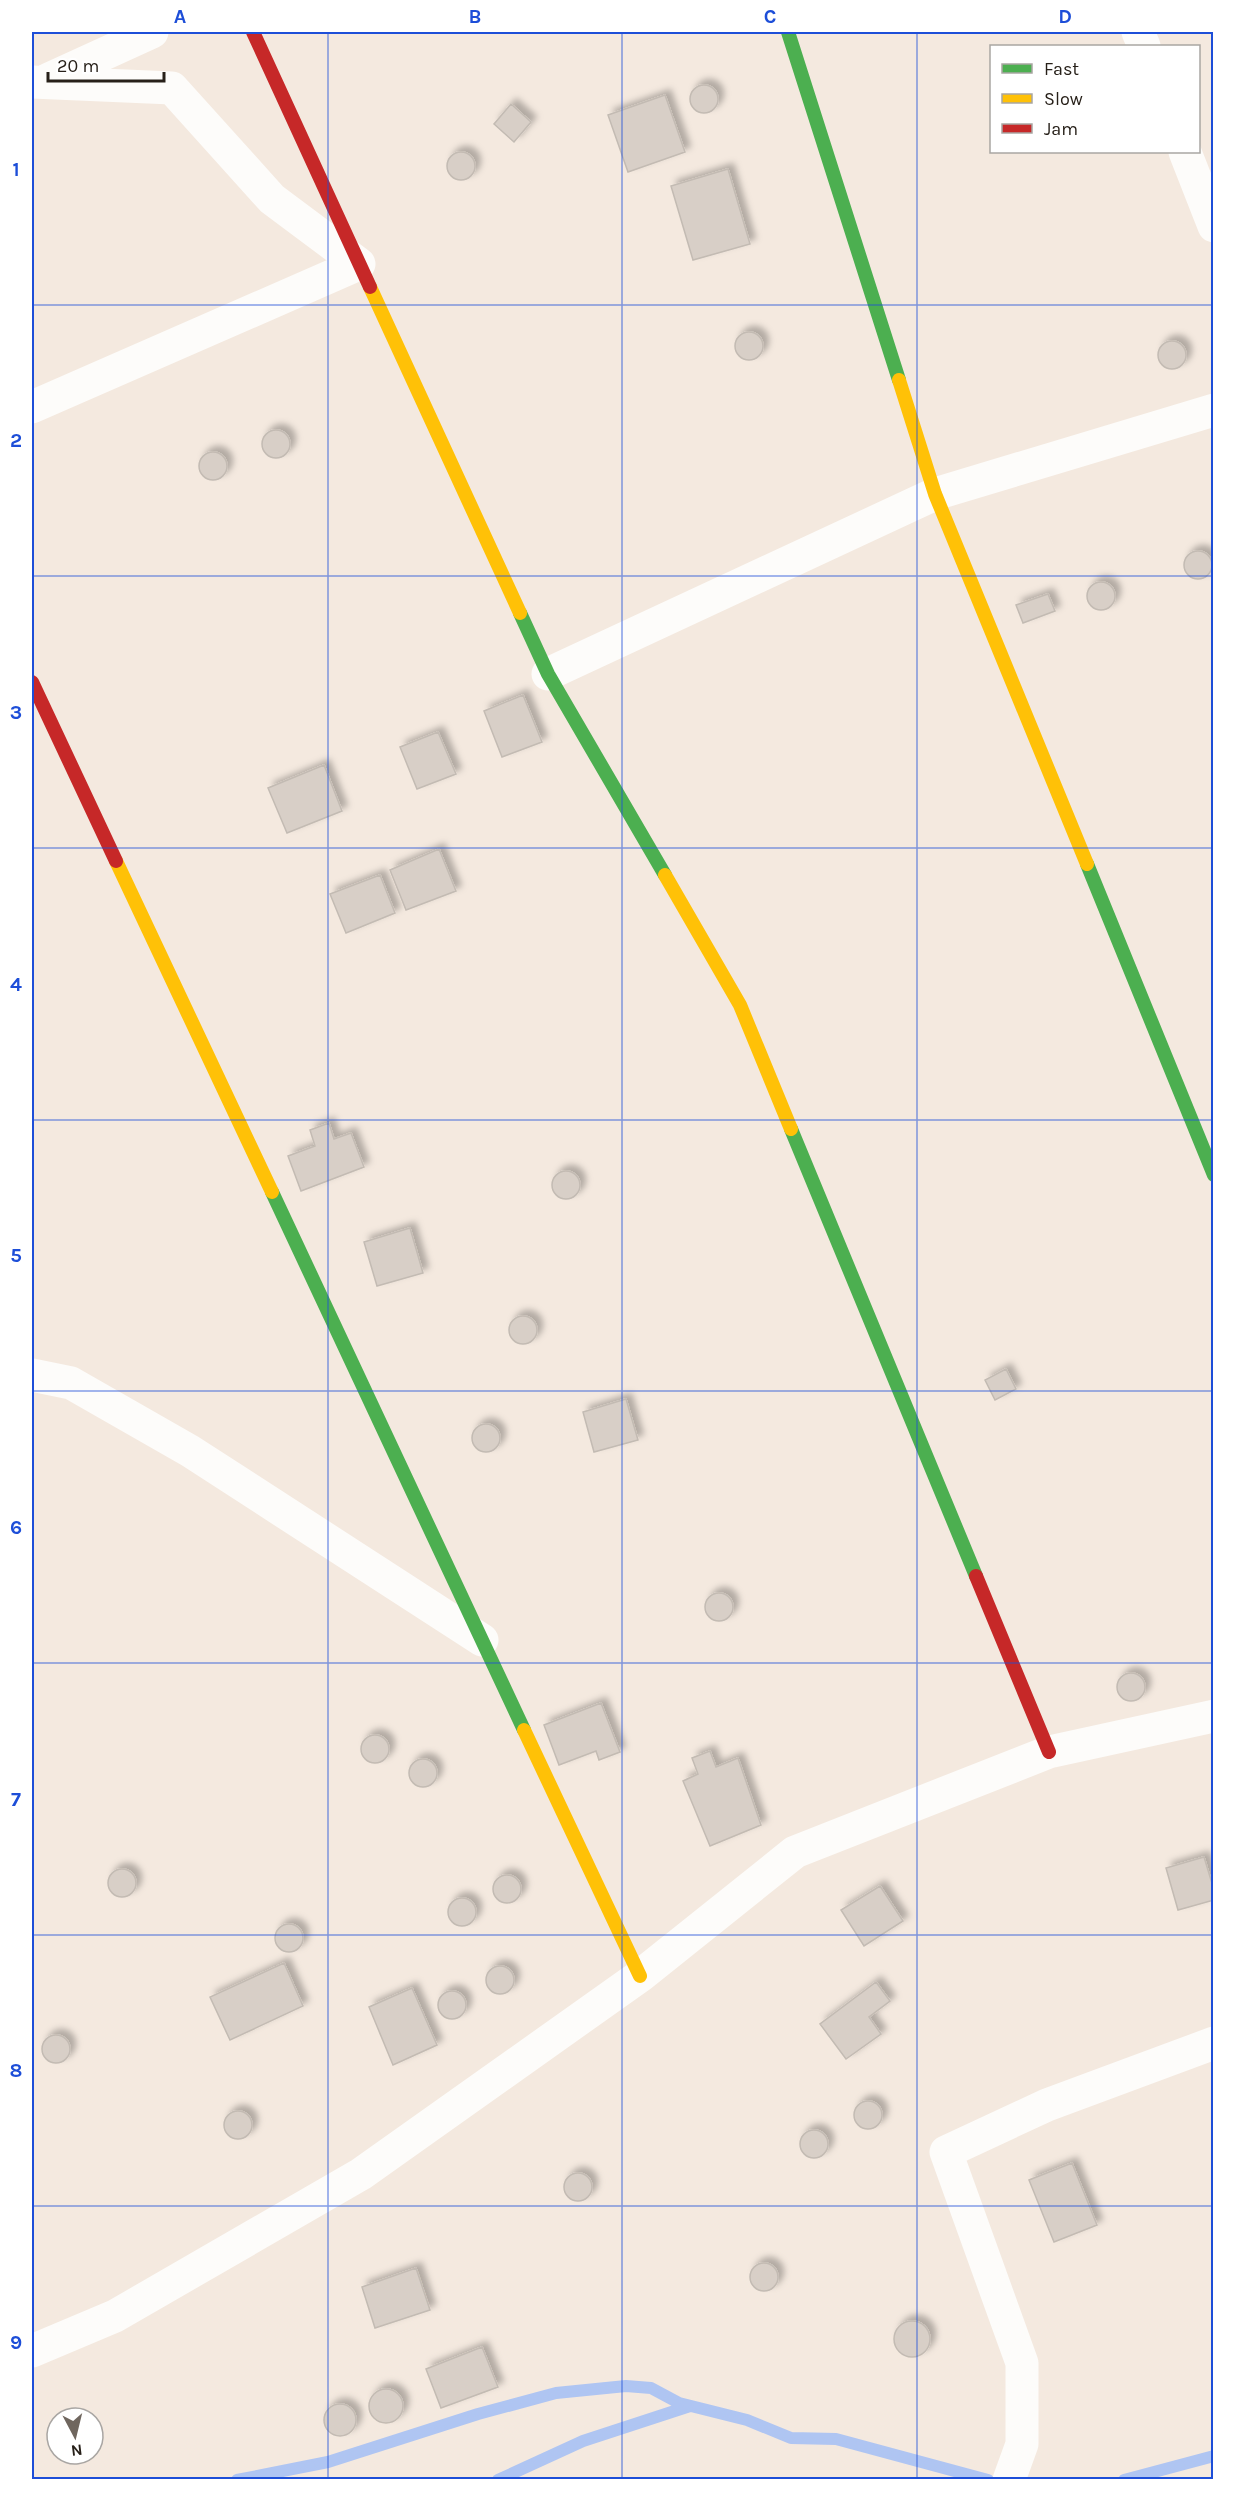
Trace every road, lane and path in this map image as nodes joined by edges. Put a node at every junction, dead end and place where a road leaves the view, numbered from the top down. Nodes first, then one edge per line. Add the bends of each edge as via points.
1 (152, 32) edge
2 (253, 32) edge
3 (789, 32) edge
4 (36, 84) edge
5 (1185, 153) edge
6 (1214, 226) edge
7 (360, 264) junction
8 (32, 407) edge
9 (1214, 410) edge
10 (935, 494) junction
11 (548, 674) junction
12 (32, 682) edge
13 (1214, 1175) edge
14 (32, 1375) edge
15 (482, 1640) junction
16 (1214, 1716) edge
17 (1049, 1752) junction
18 (640, 1976) junction
19 (1214, 2043) edge
20 (32, 2351) edge
21 (1009, 2480) edge

1 - 4 street
2 - 7 street
3 - 10 street
4 - 7 street via 171,88 272,199
5 - 6 street
7 - 8 street
7 - 11 street
9 - 10 street
10 - 11 street
10 - 13 street
11 - 17 street via 740,1005
12 - 15 street
14 - 15 street via 71,1383 190,1451
15 - 18 street
16 - 17 street
17 - 18 street via 795,1852
18 - 20 street via 361,2174 115,2316
19 - 21 street via 1047,2105 946,2152 1022,2363 1022,2444

